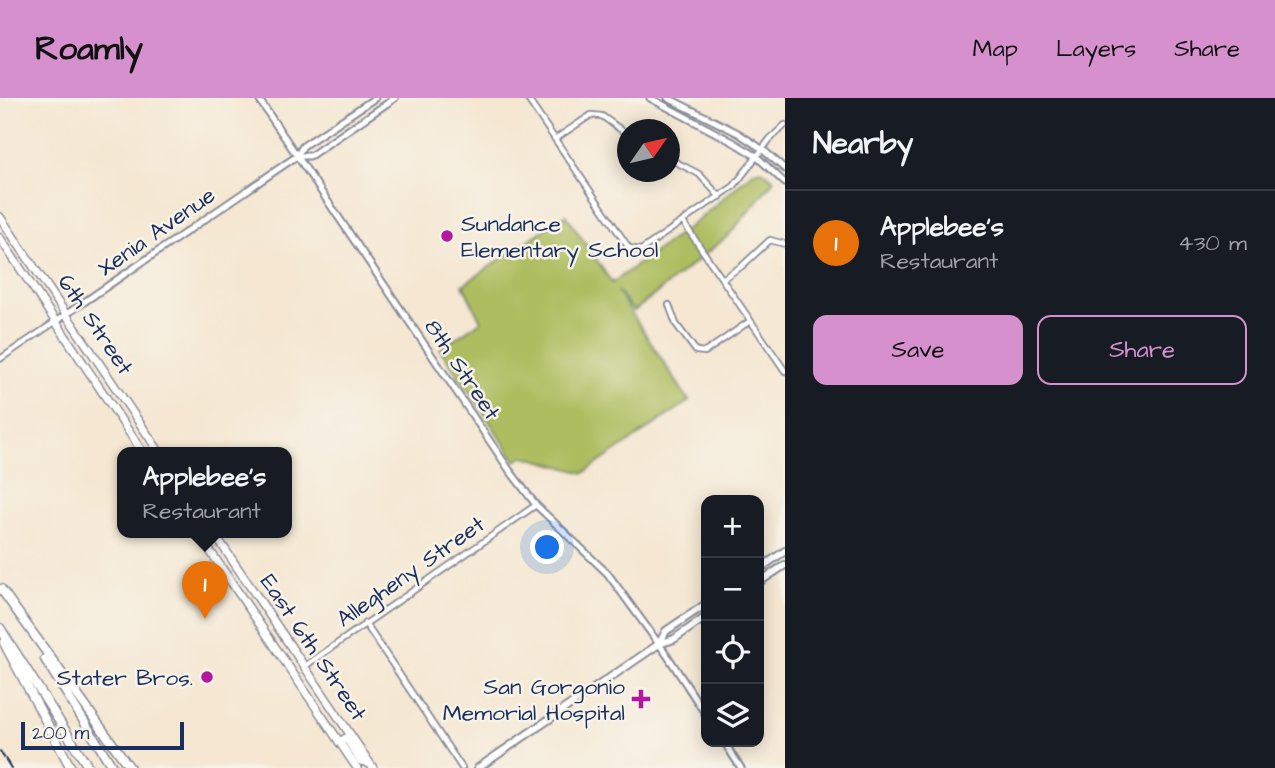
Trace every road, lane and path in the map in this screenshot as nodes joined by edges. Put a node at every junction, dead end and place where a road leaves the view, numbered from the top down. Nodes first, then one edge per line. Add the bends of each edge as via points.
1 (258, 98) edge
2 (375, 98) edge
3 (395, 98) edge
4 (527, 98) edge
5 (650, 98) edge
6 (668, 98) edge
7 (661, 101) edge
8 (785, 125) edge
9 (617, 127) edge
10 (555, 139) junction
11 (762, 149) junction
12 (297, 156) junction
13 (756, 156) junction
14 (680, 164) edge
15 (785, 169) edge
16 (785, 183) edge
17 (720, 197) junction
18 (0, 217) edge
19 (683, 222) junction
20 (0, 239) edge
21 (784, 243) edge
22 (722, 279) junction
23 (669, 304) dead end
24 (66, 314) junction
25 (750, 321) junction
26 (55, 322) junction
27 (0, 359) edge
28 (785, 371) edge
29 (139, 447) edge
30 (156, 447) edge
31 (536, 505) junction
32 (201, 538) edge
33 (217, 538) edge
34 (785, 551) edge
35 (785, 565) edge
36 (764, 566) edge
37 (764, 579) edge
38 (0, 589) edge
39 (701, 607) edge
40 (701, 620) edge
41 (365, 623) junction
42 (0, 628) edge
43 (0, 635) edge
44 (659, 644) junction
45 (304, 667) junction
46 (701, 707) edge
47 (339, 741) junction
48 (727, 747) edge
49 (372, 766) edge
50 (71, 768) edge
51 (89, 768) edge
52 (113, 768) edge
53 (130, 768) edge
54 (357, 768) edge
55 (462, 768) edge
56 (478, 768) edge
57 (741, 768) edge

1 - 12 street, 8th Street
2 - 12 street, Xenia Avenue via 303,146
3 - 12 street, Xenia Avenue via 310,156
4 - 10 street
5 - 7 street
6 - 11 street
7 - 13 street
8 - 11 street
9 - 10 street via 602,116 591,115
10 - 19 street via 629,248 641,250
11 - 13 street
11 - 15 street
12 - 24 street, Xenia Avenue
12 - 31 street, 8th Street
13 - 16 street
13 - 17 street
14 - 17 street via 699,174
17 - 19 street
18 - 24 main road, 6th Street
19 - 22 street
20 - 26 main road, 6th Street
21 - 22 street via 770,240
22 - 25 street
23 - 25 street via 676,324 695,351 705,352
24 - 26 street, Xenia Avenue
24 - 30 main road, 6th Street
25 - 28 street
26 - 27 street, Xenia Avenue
26 - 29 main road, 6th Street
31 - 41 street, Allegheny Street
31 - 44 street, 8th Street via 608,574
32 - 47 main road, East 6th Street
33 - 45 main road, East 6th Street
34 - 36 main road
35 - 37 main road
38 - 52 highway
38 - 53 highway
39 - 44 main road via 666,631
40 - 44 main road
41 - 45 street, Allegheny Street
41 - 55 street
42 - 51 highway
43 - 50 highway
44 - 46 street, 8th Street
44 - 56 main road
45 - 49 main road, East 6th Street
47 - 49 main road via 346,738 361,761
47 - 54 main road, East 6th Street
48 - 57 street

